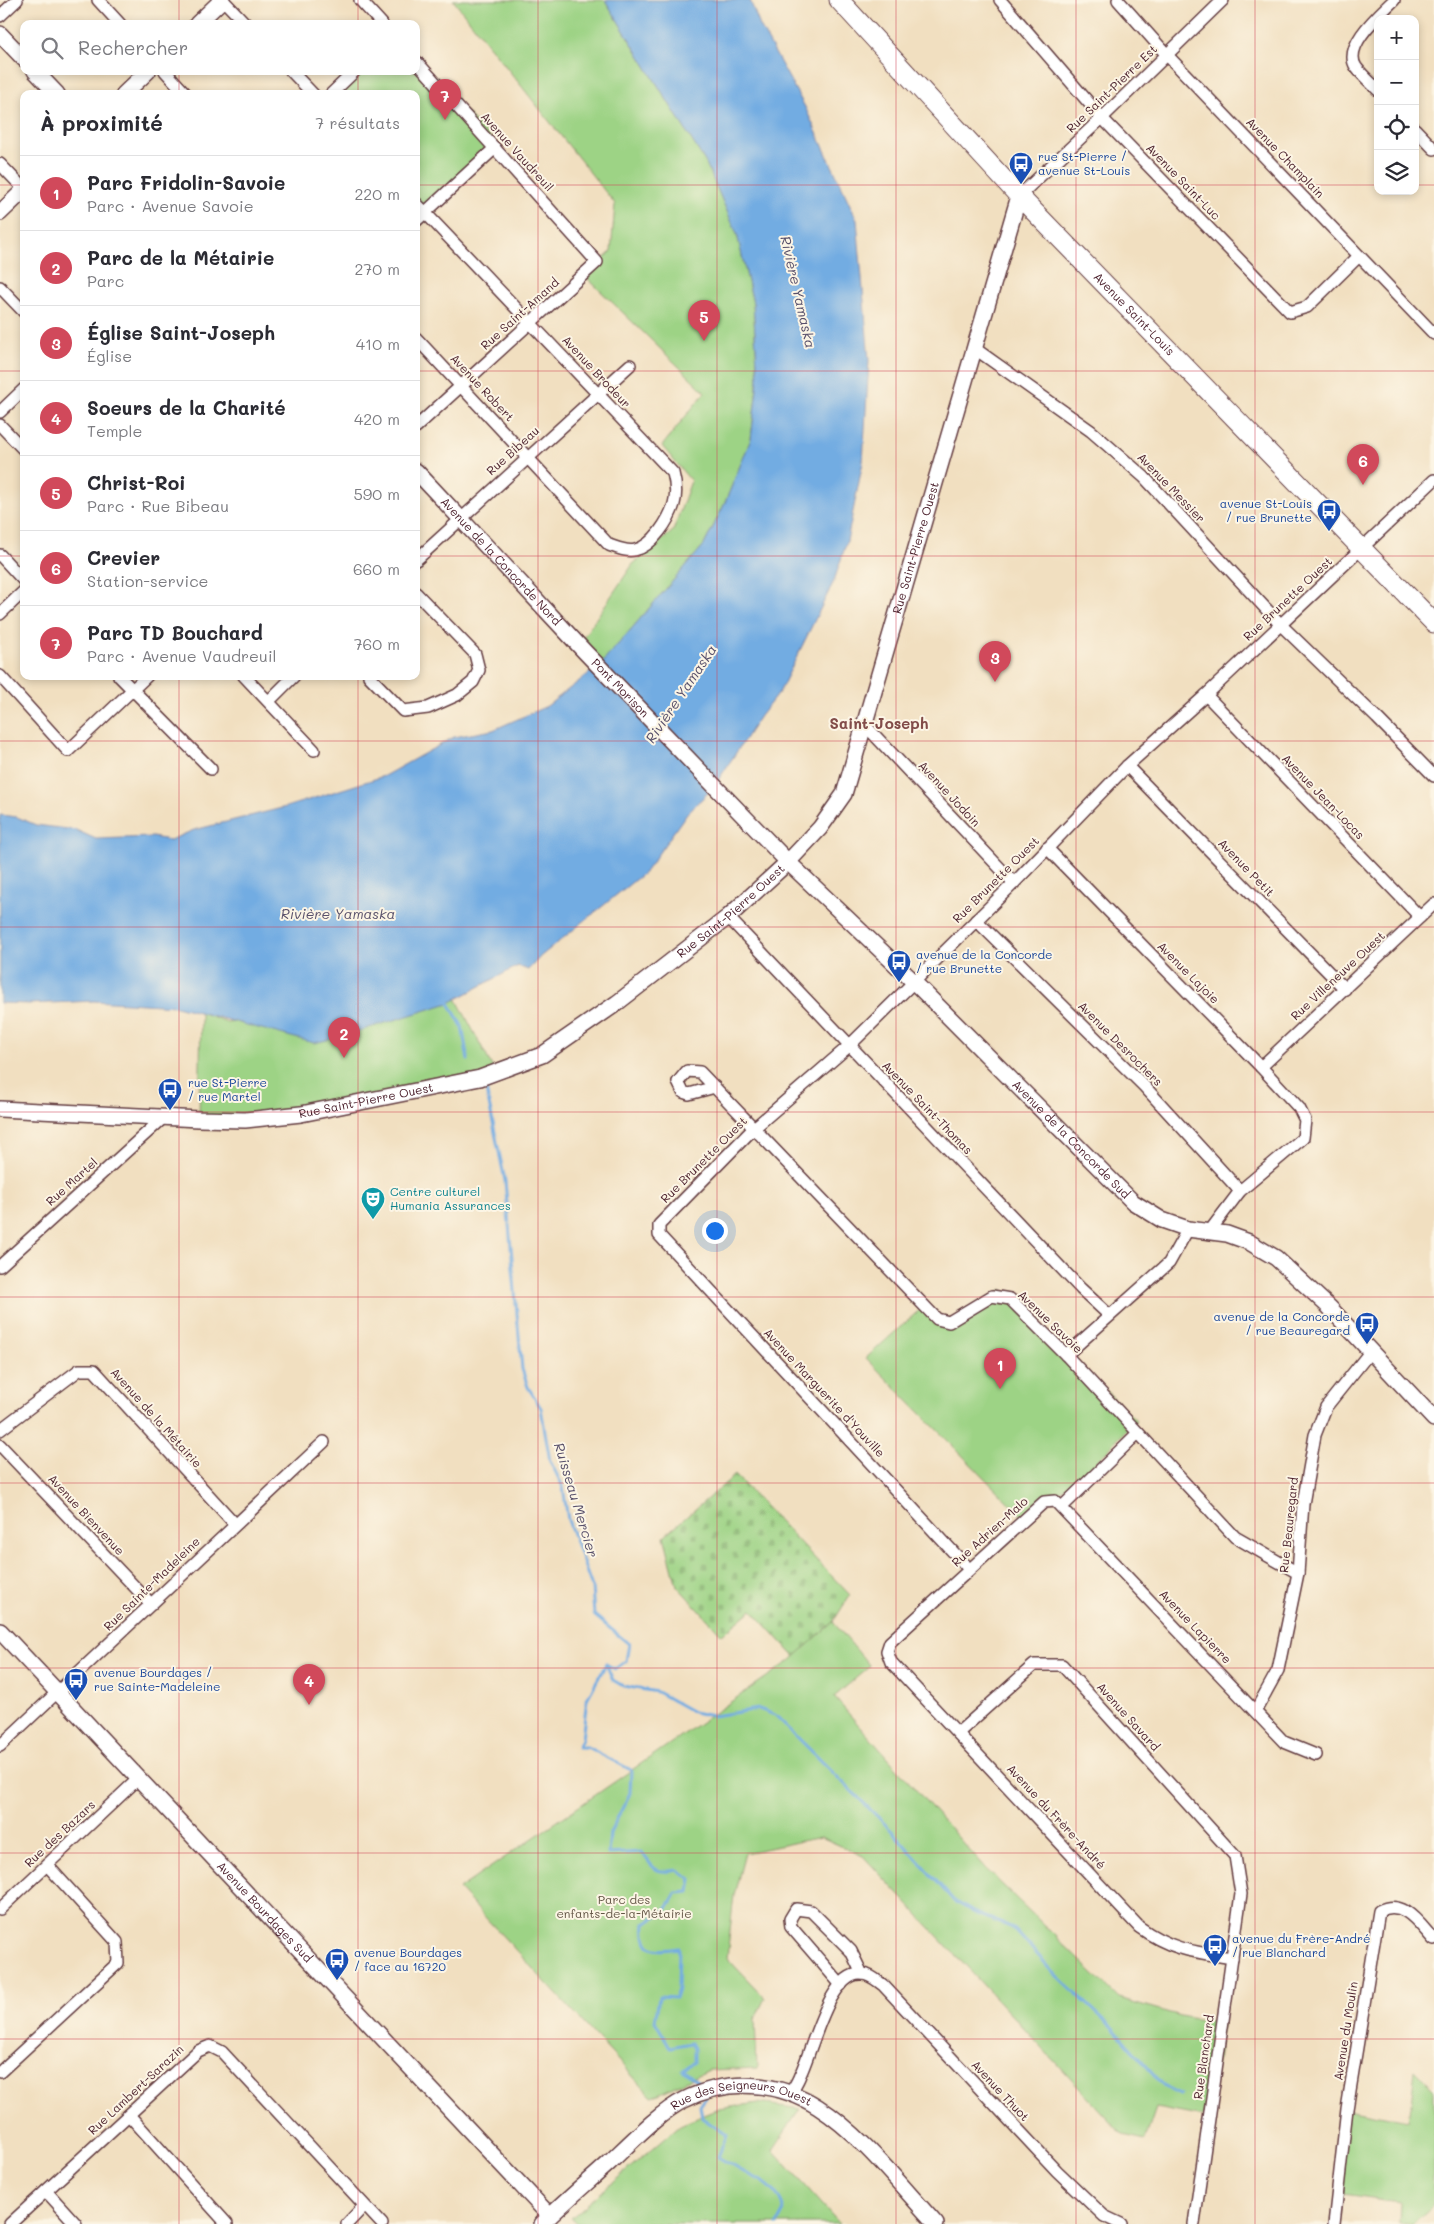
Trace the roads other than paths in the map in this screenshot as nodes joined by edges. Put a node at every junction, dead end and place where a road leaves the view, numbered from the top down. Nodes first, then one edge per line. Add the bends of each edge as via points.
1 (17, 0) edge
2 (98, 0) edge
3 (223, 0) edge
4 (360, 0) edge
5 (840, 0) edge
6 (1000, 0) edge
7 (1118, 0) edge
8 (1223, 0) edge
9 (1394, 0) edge
10 (0, 16) edge
11 (116, 20) edge
12 (202, 20) edge
13 (242, 20) edge
14 (378, 20) edge
15 (0, 34) edge
16 (20, 55) edge
17 (1167, 55) junction
18 (420, 65) edge
19 (39, 75) edge
20 (144, 75) edge
21 (169, 75) edge
22 (295, 75) edge
23 (351, 75) edge
24 (1374, 86) edge
25 (53, 90) edge
26 (128, 90) edge
27 (182, 90) edge
28 (309, 90) edge
29 (335, 90) edge
30 (1102, 118) junction
31 (1419, 133) edge
32 (495, 148) junction
33 (1434, 149) edge
34 (0, 164) edge
35 (20, 186) edge
36 (20, 194) edge
37 (1019, 196) junction
38 (420, 206) edge
39 (425, 212) junction
40 (0, 213) edge
41 (420, 217) edge
42 (1359, 256) junction
43 (597, 262) joint
44 (0, 287) edge
45 (20, 308) edge
46 (531, 323) junction
47 (1434, 334) edge
48 (420, 342) edge
49 (974, 348) junction
50 (630, 365) dead end
51 (461, 386) junction
52 (20, 393) edge
53 (598, 394) junction
54 (0, 412) edge
55 (420, 423) edge
56 (0, 425) edge
57 (20, 446) edge
58 (527, 457) junction
59 (420, 476) edge
60 (1434, 480) edge
61 (460, 518) junction
62 (609, 545) joint
63 (1362, 550) junction
64 (0, 555) edge
65 (420, 556) edge
66 (20, 577) edge
67 (20, 595) edge
68 (420, 597) edge
69 (0, 614) edge
70 (1434, 623) edge
71 (1281, 625) junction
72 (585, 652) joint
73 (0, 676) edge
74 (123, 680) edge
75 (144, 680) edge
76 (248, 680) edge
77 (290, 680) edge
78 (373, 680) edge
79 (134, 690) junction
80 (1206, 695) junction
81 (269, 701) junction
82 (864, 724) junction
83 (314, 750) dead end
84 (1127, 766) junction
85 (211, 769) dead end
86 (1434, 776) edge
87 (737, 809) joint
88 (1047, 848) junction
89 (788, 862) junction
90 (1014, 883) junction
91 (1434, 904) edge
92 (728, 917) junction
93 (1420, 917) junction
94 (976, 920) junction
95 (913, 981) junction
96 (1345, 989) junction
97 (849, 1046) junction
98 (1262, 1067) junction
99 (715, 1087) dead end
100 (0, 1109) edge
101 (162, 1119) junction
102 (753, 1129) junction
103 (1240, 1191) junction
104 (1188, 1229) junction
105 (1209, 1232) junction
106 (659, 1235) joint
107 (0, 1266) edge
108 (1109, 1315) junction
109 (1370, 1352) junction
110 (1066, 1355) junction
111 (1434, 1419) edge
112 (0, 1430) edge
113 (1138, 1433) junction
114 (324, 1442) dead end
115 (0, 1445) edge
116 (1062, 1507) junction
117 (235, 1524) junction
118 (969, 1569) junction
119 (1298, 1573) junction
120 (151, 1604) junction
121 (0, 1631) edge
122 (887, 1652) joint
123 (58, 1692) junction
124 (1256, 1710) junction
125 (958, 1733) junction
126 (0, 1746) edge
127 (1316, 1755) dead end
128 (138, 1779) junction
129 (47, 1865) junction
130 (1241, 1894) joint
131 (0, 1909) edge
132 (1434, 1940) edge
133 (1232, 1958) junction
134 (862, 1974) junction
135 (841, 1985) junction
136 (0, 2072) edge
137 (791, 2092) junction
138 (129, 2115) junction
139 (46, 2191) junction
140 (364, 2206) junction
141 (546, 2220) edge
142 (10, 2224) edge
143 (76, 2224) edge
144 (227, 2224) edge
145 (347, 2224) edge
146 (382, 2224) edge
147 (936, 2224) edge
148 (1121, 2224) edge
149 (1194, 2224) edge
150 (1334, 2224) edge

1 - 10 street
2 - 11 street
3 - 12 street
3 - 13 street
4 - 14 street
5 - 37 main road, Avenue Saint-Louis
6 - 30 street, Avenue Saint-Luc
7 - 17 street, Avenue Champlain
8 - 17 street, Rue Saint-Pierre Est
9 - 24 street via 1360,34 1354,55 1355,66
15 - 16 street
17 - 30 street, Rue Saint-Pierre Est
17 - 42 street, Avenue Champlain
18 - 32 street, Avenue Vaudreuil
19 - 25 street
20 - 26 street
21 - 27 street
22 - 28 street
23 - 29 street
30 - 37 street, Rue Saint-Pierre Est
30 - 42 street, Avenue Saint-Luc via 1290,312 1307,307
31 - 33 street
32 - 39 street
32 - 43 street, Avenue Vaudreuil
34 - 35 street
36 - 40 street
37 - 49 street, Rue Saint-Pierre Ouest
37 - 63 main road, Avenue Saint-Louis
38 - 39 street, Avenue Brodeur
39 - 41 street
39 - 46 street, Avenue Brodeur
42 - 47 street, Avenue Champlain
43 - 46 street, Rue Saint-Amand
44 - 45 street
46 - 51 street, Rue Saint-Amand
46 - 53 street, Avenue Brodeur
48 - 51 street, Avenue Robert
49 - 71 street, Avenue Messier via 1091,431 1144,477
49 - 82 street, Rue Saint-Pierre Ouest
50 - 53 street, Rue Bibeau
51 - 55 street, Rue Saint-Amand
51 - 58 street, Avenue Robert
52 - 54 street
53 - 58 street, Rue Bibeau
53 - 62 street, Avenue Brodeur via 673,473 676,486 674,504 662,529 646,545 636,550 622,550
56 - 57 street
58 - 61 street, Rue Bibeau
58 - 62 street, Avenue Robert
59 - 61 street, Avenue de la Concorde Nord
60 - 63 street, Rue Brunette Ouest
61 - 65 street, Rue Bibeau
61 - 72 street, Avenue de la Concorde Nord
63 - 70 main road, Avenue Saint-Louis
63 - 71 street, Rue Brunette Ouest
64 - 66 street
67 - 69 street
68 - 78 street via 475,654 479,670 473,682 457,695 428,708 403,711
71 - 80 street, Rue Brunette Ouest
71 - 86 street, Avenue Messier
72 - 87 street, Pont Morison
73 - 79 street via 68,751
74 - 79 street
75 - 79 street
76 - 81 street
77 - 81 street
79 - 85 street
80 - 84 street, Rue Brunette Ouest
80 - 93 street, Avenue Jean-Locas
81 - 83 street
82 - 89 street, Rue Saint-Pierre Ouest via 844,794 820,828
82 - 90 street, Avenue Jodoin
84 - 88 street, Rue Brunette Ouest
84 - 96 street, Avenue Petit
87 - 89 street, Avenue de la Concorde Sud
88 - 90 street, Rue Brunette Ouest
88 - 98 street, Avenue Lajoie
89 - 92 street, Rue Saint-Pierre Ouest
89 - 95 street, Avenue de la Concorde Sud
90 - 94 street, Rue Brunette Ouest
91 - 93 street, Rue Villeneuve Ouest
92 - 97 street, Avenue Saint-Thomas
92 - 101 street, Rue Saint-Pierre Ouest via 542,1055 480,1078 301,1114 245,1120
93 - 96 street, Rue Villeneuve Ouest
94 - 95 street, Rue Brunette Ouest
94 - 103 street, Avenue Desrochers via 1144,1086
95 - 97 street, Rue Brunette Ouest
95 - 104 street, Avenue de la Concorde Sud via 1134,1202 1162,1220
96 - 98 street, Rue Villeneuve Ouest
97 - 102 street, Rue Brunette Ouest
97 - 108 street, Avenue Saint-Thomas
98 - 103 street, Avenue Lajoie via 1300,1108 1305,1120 1303,1138
99 - 102 street, Avenue Savoie
100 - 101 street, Rue Saint-Pierre Ouest
101 - 107 street, Rue Martel
102 - 106 street, Rue Brunette Ouest via 659,1225
102 - 110 street, Avenue Savoie via 937,1319 949,1322 992,1296 1010,1299
103 - 105 street
104 - 105 street, Avenue de la Concorde Sud
104 - 108 street via 1169,1263
105 - 109 street, Avenue de la Concorde Sud via 1249,1242 1276,1258
106 - 118 street, Avenue Marguerite d'Youville
108 - 110 street
109 - 111 street, Avenue de la Concorde Sud
109 - 119 street, Rue Beauregard via 1326,1407 1315,1435 1303,1504
110 - 113 street, Avenue Savoie
112 - 117 street, Avenue de la Métairie via 79,1370 94,1370
113 - 116 street
113 - 119 street, Avenue Savoie via 1235,1536
114 - 117 street, Rue Sainte-Madeleine
115 - 120 street, Avenue Bienvenue
116 - 118 street, Rue Adrien-Malo via 1055,1501 1044,1502
116 - 124 street, Avenue Lapierre
117 - 120 street, Rue Sainte-Madeleine
118 - 122 street, Rue Adrien-Malo via 890,1642
119 - 124 street, Rue Beauregard via 1278,1670
120 - 123 street, Rue Sainte-Madeleine
121 - 123 street, Avenue Bourdages Sud
122 - 125 street, Avenue du Frère-André via 891,1662
123 - 126 street, Rue Sainte-Madeleine
123 - 128 street, Avenue Bourdages Sud
124 - 127 street, Avenue Lapierre via 1284,1742
125 - 130 street, Avenue Savard via 1034,1665 1062,1665 1235,1856
125 - 133 street, Avenue du Frère-André via 1139,1927 1158,1940 1183,1950
128 - 129 street, Rue des Bazars
128 - 141 street, Avenue Bourdages Sud
129 - 131 street, Rue des Bazars
129 - 136 street via 117,1942 118,1963
130 - 133 street, Rue Blanchard
132 - 150 street, Avenue du Moulin via 1410,1913 1388,1906 1379,1911 1347,2109
133 - 149 street, Rue Blanchard
134 - 135 street via 850,1976
134 - 135 street via 851,1951 811,1911 796,1909 790,1919 791,1927
134 - 148 street, Avenue Thuot via 883,1985 1057,2171 1104,2216
135 - 137 street via 826,2006
137 - 141 street, Rue des Seigneurs Ouest via 753,2085 721,2087 684,2100 655,2121
137 - 147 street, Rue des Seigneurs Ouest via 818,2107 853,2135
138 - 139 street, Rue Lambert-Sarazin
138 - 140 street, Rue Lambert-Sarazin via 198,2051 216,2048
138 - 144 street
139 - 142 street, Rue Lambert-Sarazin
139 - 143 street
140 - 145 street
140 - 146 street, Rue Lambert-Sarazin

